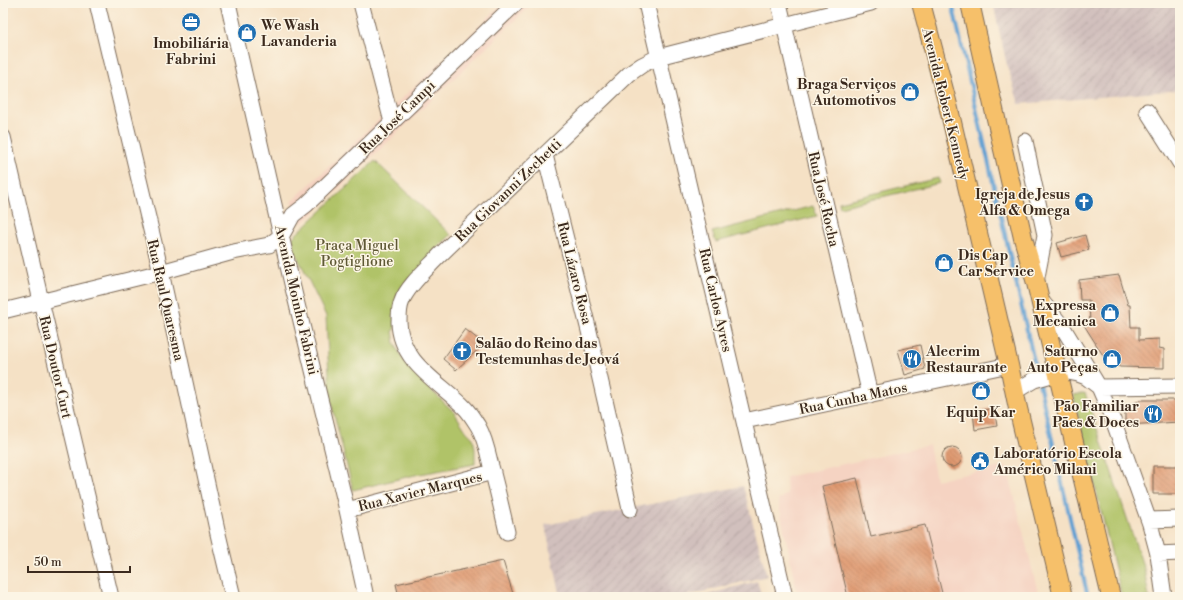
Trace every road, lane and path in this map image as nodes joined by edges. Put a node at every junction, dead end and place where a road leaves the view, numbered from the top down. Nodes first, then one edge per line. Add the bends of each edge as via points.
1 (97, 3) edge
2 (228, 3) edge
3 (361, 3) edge
4 (516, 3) edge
5 (646, 3) edge
6 (779, 3) edge
7 (871, 3) edge
8 (921, 3) edge
9 (970, 3) edge
10 (785, 26) junction
11 (658, 57) junction
12 (1147, 111) dead end
13 (392, 122) junction
14 (3, 137) edge
15 (1025, 141) dead end
16 (544, 155) junction
17 (1180, 163) edge
18 (282, 235) junction
19 (161, 272) junction
20 (1037, 289) junction
21 (41, 302) junction
22 (3, 311) edge
23 (1009, 365) junction
24 (1052, 375) junction
25 (1180, 386) edge
26 (1099, 388) junction
27 (1018, 389) junction
28 (870, 394) junction
29 (744, 421) junction
30 (493, 472) junction
31 (630, 509) dead end
32 (347, 510) junction
33 (1180, 519) edge
34 (1149, 520) junction
35 (507, 532) dead end
36 (1180, 553) edge
37 (1158, 554) junction
38 (111, 597) edge
39 (233, 597) edge
40 (366, 597) edge
41 (786, 597) edge
42 (1063, 597) edge
43 (1111, 597) edge
44 (1164, 597) edge

1 - 19 street, Rua Raul Quaresma
2 - 18 street, Avenida Moinho Fabrini
3 - 13 street
4 - 13 street, Rua José Campi
5 - 11 street, Rua Carlos Ayres
6 - 10 street, Rua José Rocha
7 - 10 street, Rua Giovanni Zechetti
8 - 23 main road, Avenida Robert Kennedy via 948,105
9 - 20 main road
10 - 11 street, Rua Giovanni Zechetti
10 - 28 street, Rua José Rocha
11 - 16 street, Rua Giovanni Zechetti via 629,74
11 - 29 street, Rua Carlos Ayres
12 - 17 street
13 - 18 street, Rua José Campi via 293,215
14 - 21 street, Rua Doutor Curt
15 - 20 street via 1044,235
16 - 30 street, Rua Giovanni Zechetti via 410,287 402,300 399,314 401,338 411,358 466,409 478,427
16 - 31 street, Rua Lázaro Rosa via 589,331
18 - 19 street via 269,245
18 - 32 street, Avenida Moinho Fabrini
19 - 21 street
19 - 39 street, Rua Raul Quaresma
20 - 24 main road
20 - 26 street
21 - 22 street
21 - 38 street, Rua Doutor Curt
23 - 27 main road, Avenida Robert Kennedy
23 - 28 street, Rua Cunha Matos
24 - 26 street via 1068,372 1078,374
24 - 27 street via 1034,380
24 - 43 main road
25 - 26 street
26 - 34 street via 1125,450
27 - 42 main road, Avenida Robert Kennedy
28 - 29 street, Rua Cunha Matos
29 - 41 street, Rua Carlos Ayres
30 - 32 street, Rua Xavier Marques
30 - 35 street, Rua Giovanni Zechetti
32 - 40 street, Avenida Moinho Fabrini
33 - 34 street
34 - 37 street
36 - 37 street
37 - 44 street

